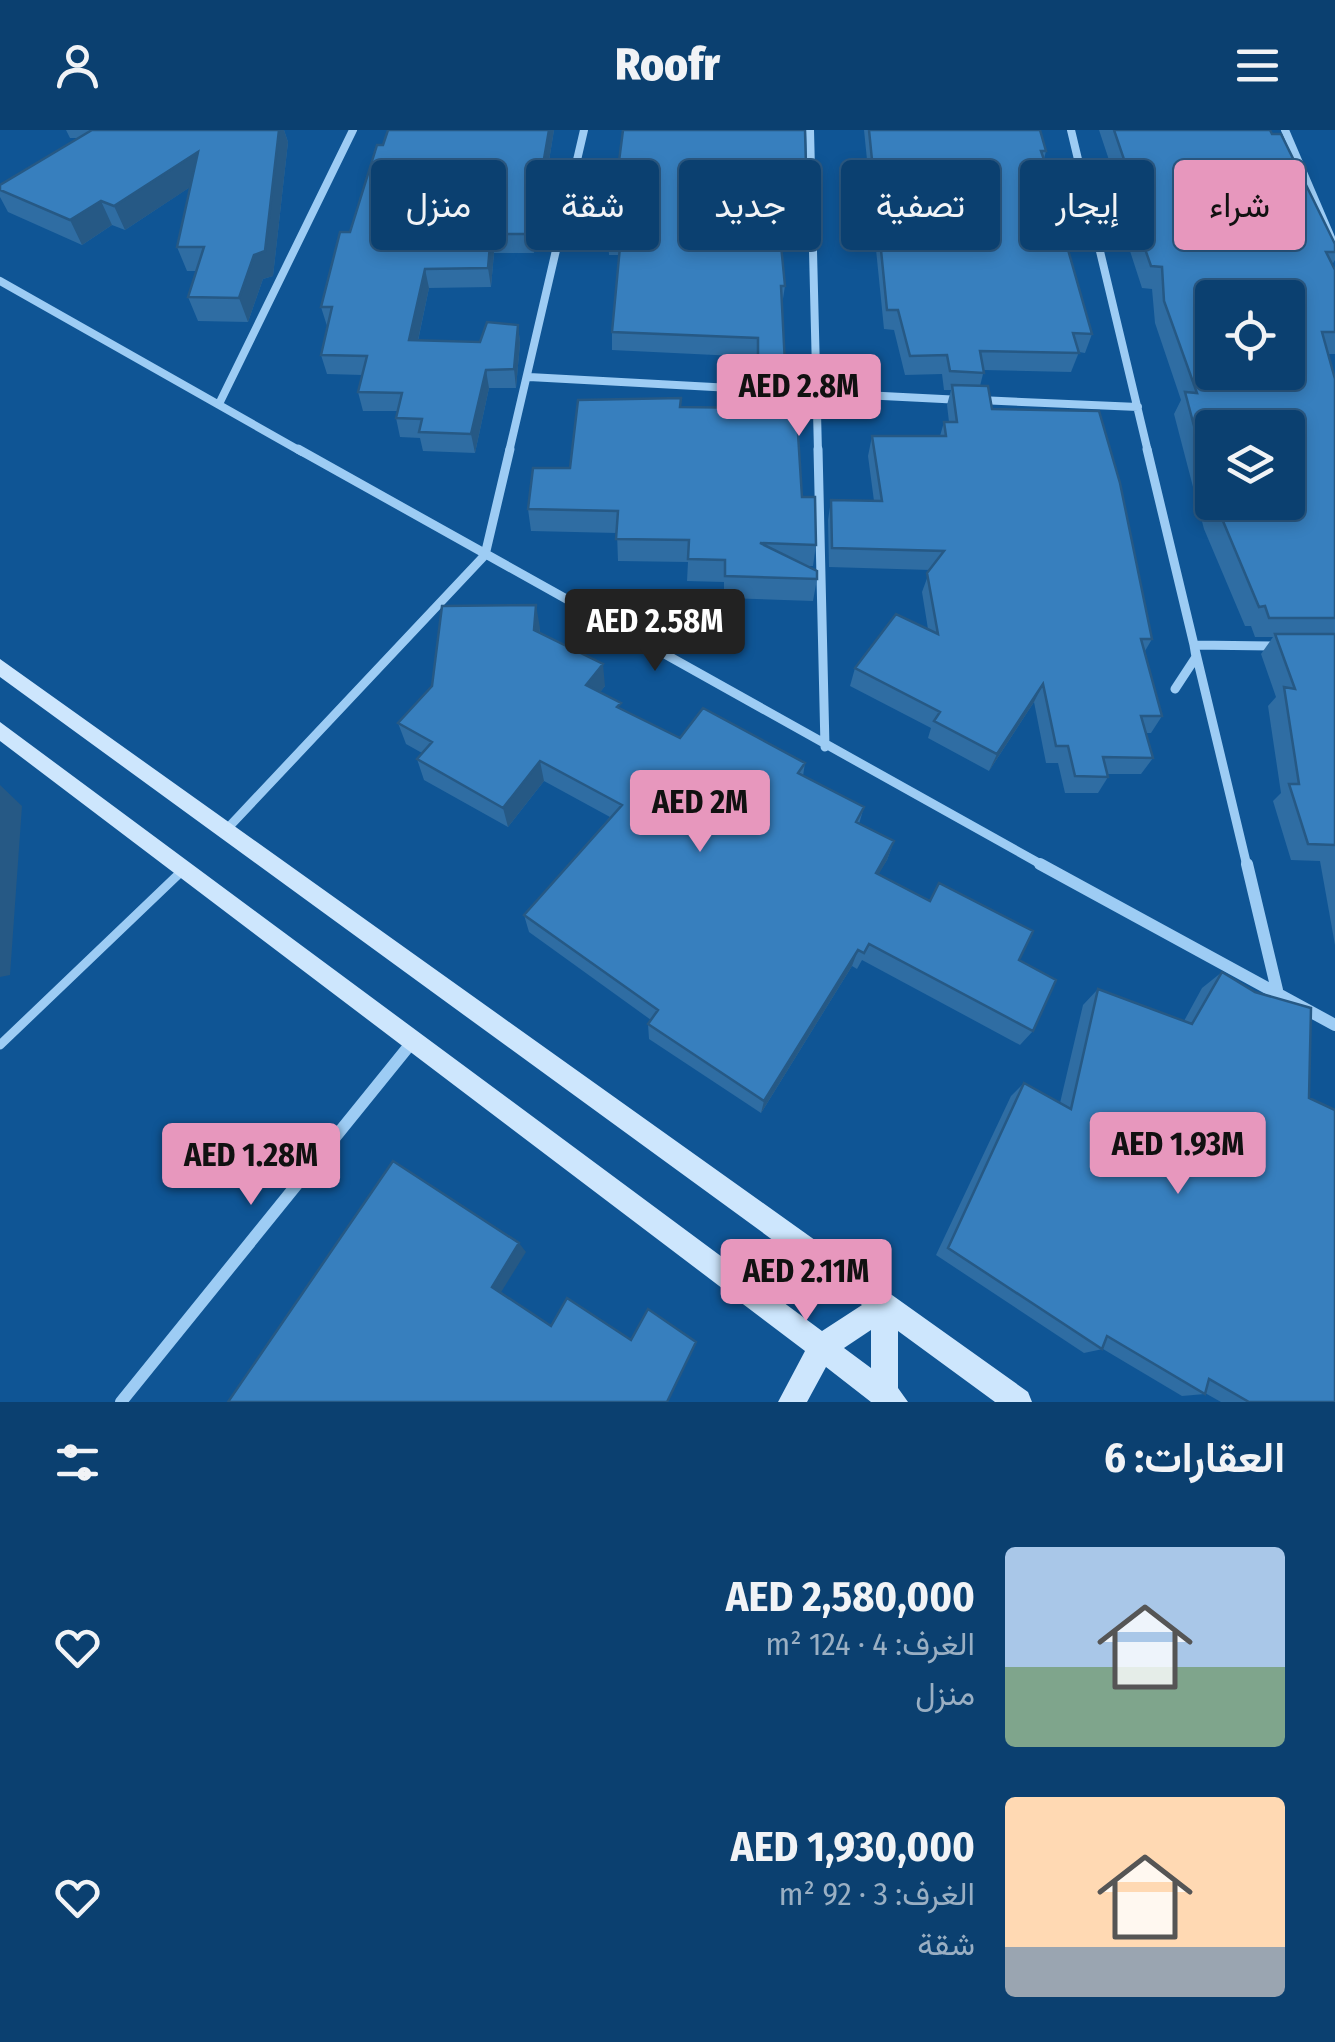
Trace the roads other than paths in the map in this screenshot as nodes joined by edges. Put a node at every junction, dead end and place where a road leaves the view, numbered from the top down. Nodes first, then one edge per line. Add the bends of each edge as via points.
1 (353, 130) edge
2 (584, 130) edge
3 (810, 130) edge
4 (1071, 130) edge
5 (1285, 130) edge
6 (1335, 247) edge
7 (0, 280) edge
8 (529, 377) junction
9 (816, 393) junction
10 (218, 404) junction
11 (1138, 407) junction
12 (486, 555) junction
13 (1194, 645) junction
14 (1300, 646) edge
15 (0, 667) edge
16 (1175, 689) dead end
17 (0, 730) edge
18 (825, 747) junction
19 (226, 830) junction
20 (184, 869) junction
21 (1277, 990) junction
22 (1335, 1025) edge
23 (413, 1040) junction
24 (0, 1044) edge
25 (884, 1306) junction
26 (822, 1347) junction
27 (888, 1400) edge
28 (122, 1402) edge
29 (792, 1402) edge
30 (1018, 1402) edge

1 - 10 street
2 - 8 street
3 - 9 street
4 - 11 street
5 - 6 street
7 - 10 street
8 - 9 street
8 - 12 street
9 - 11 street
9 - 18 street
10 - 12 street
11 - 13 street
12 - 18 street
12 - 19 street
13 - 14 street
13 - 16 street via 1196,657
13 - 21 street
15 - 19 street
17 - 20 street
18 - 21 street
19 - 25 street
20 - 23 street
20 - 24 lane
21 - 22 street
23 - 26 street
23 - 28 street
25 - 26 street
25 - 27 street
25 - 30 street
26 - 27 street
26 - 29 street

